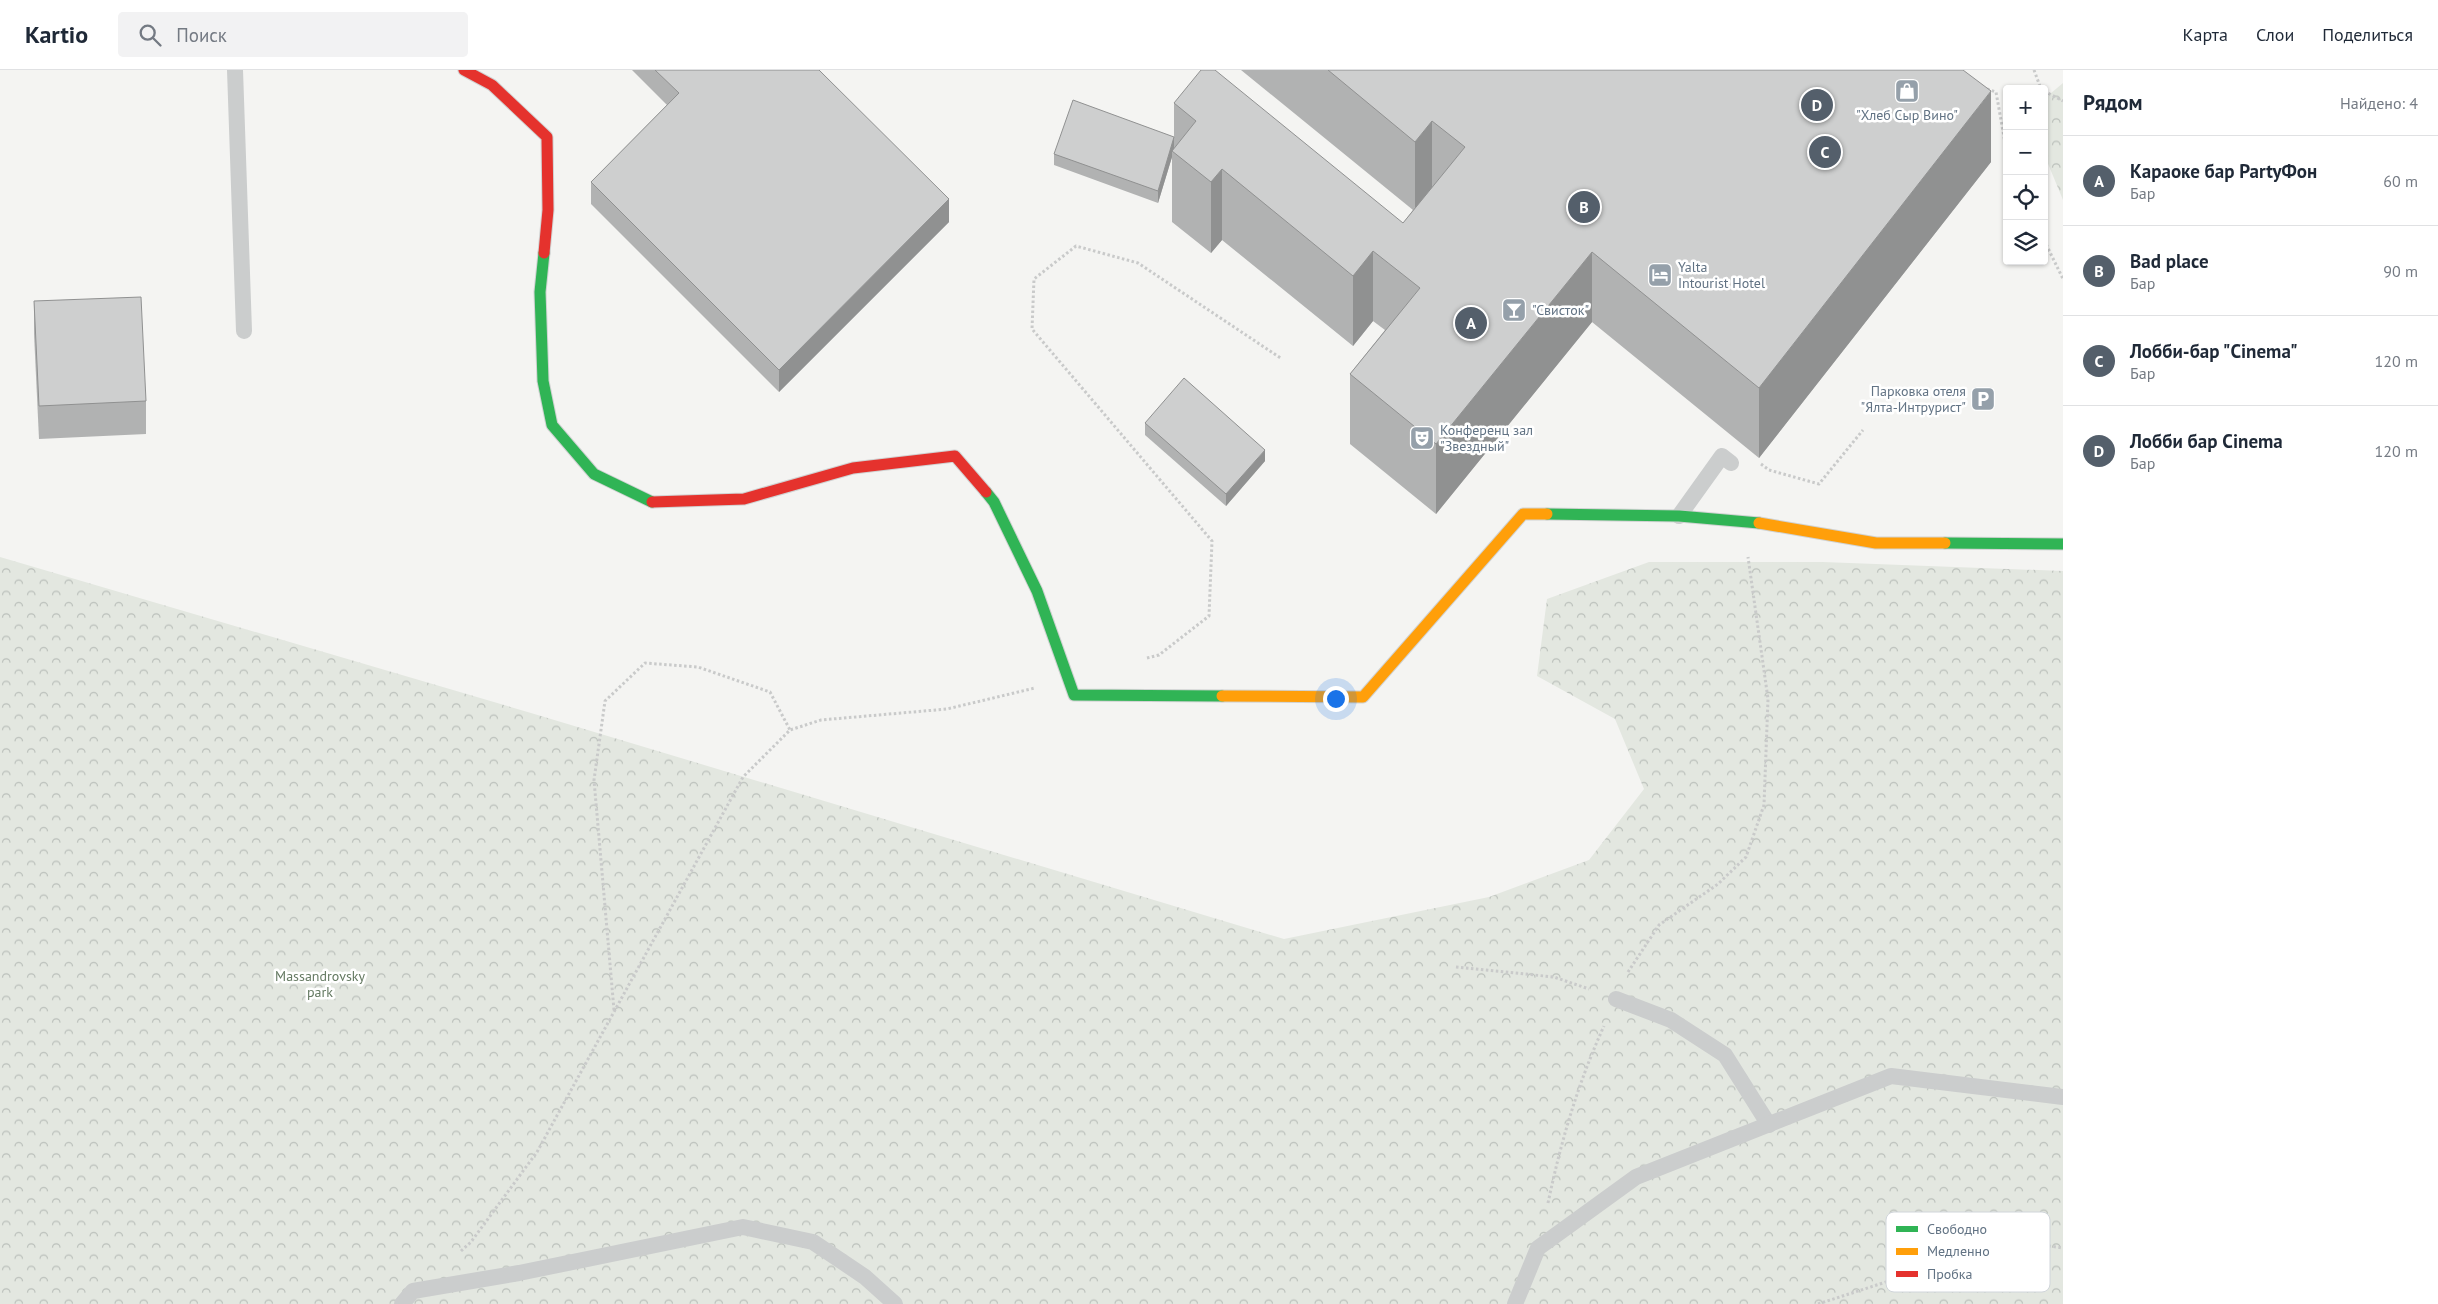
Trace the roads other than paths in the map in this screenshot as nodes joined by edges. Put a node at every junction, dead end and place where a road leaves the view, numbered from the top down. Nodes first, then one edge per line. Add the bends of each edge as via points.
1 (235, 70) edge
2 (464, 70) edge
3 (244, 331) dead end
4 (1731, 463) road end
5 (1679, 516) junction
6 (2063, 544) edge
7 (1616, 998) road end
8 (2063, 1097) edge
9 (1769, 1125) junction
10 (402, 1304) edge
11 (895, 1304) edge
12 (1515, 1304) edge

1 - 3 lane
2 - 5 street via 492,85 547,138 548,210 540,292 543,381 552,425 594,474 653,503 744,499 853,468 955,456 994,502 1037,591 1074,695 1363,697 1523,514
4 - 5 lane via 1722,456
5 - 6 street via 1778,525 1876,543
7 - 9 lane via 1671,1020 1725,1055
8 - 9 lane via 1891,1076
9 - 12 lane via 1636,1177 1538,1248
10 - 11 lane via 412,1291 519,1273 743,1227 813,1242 865,1277

